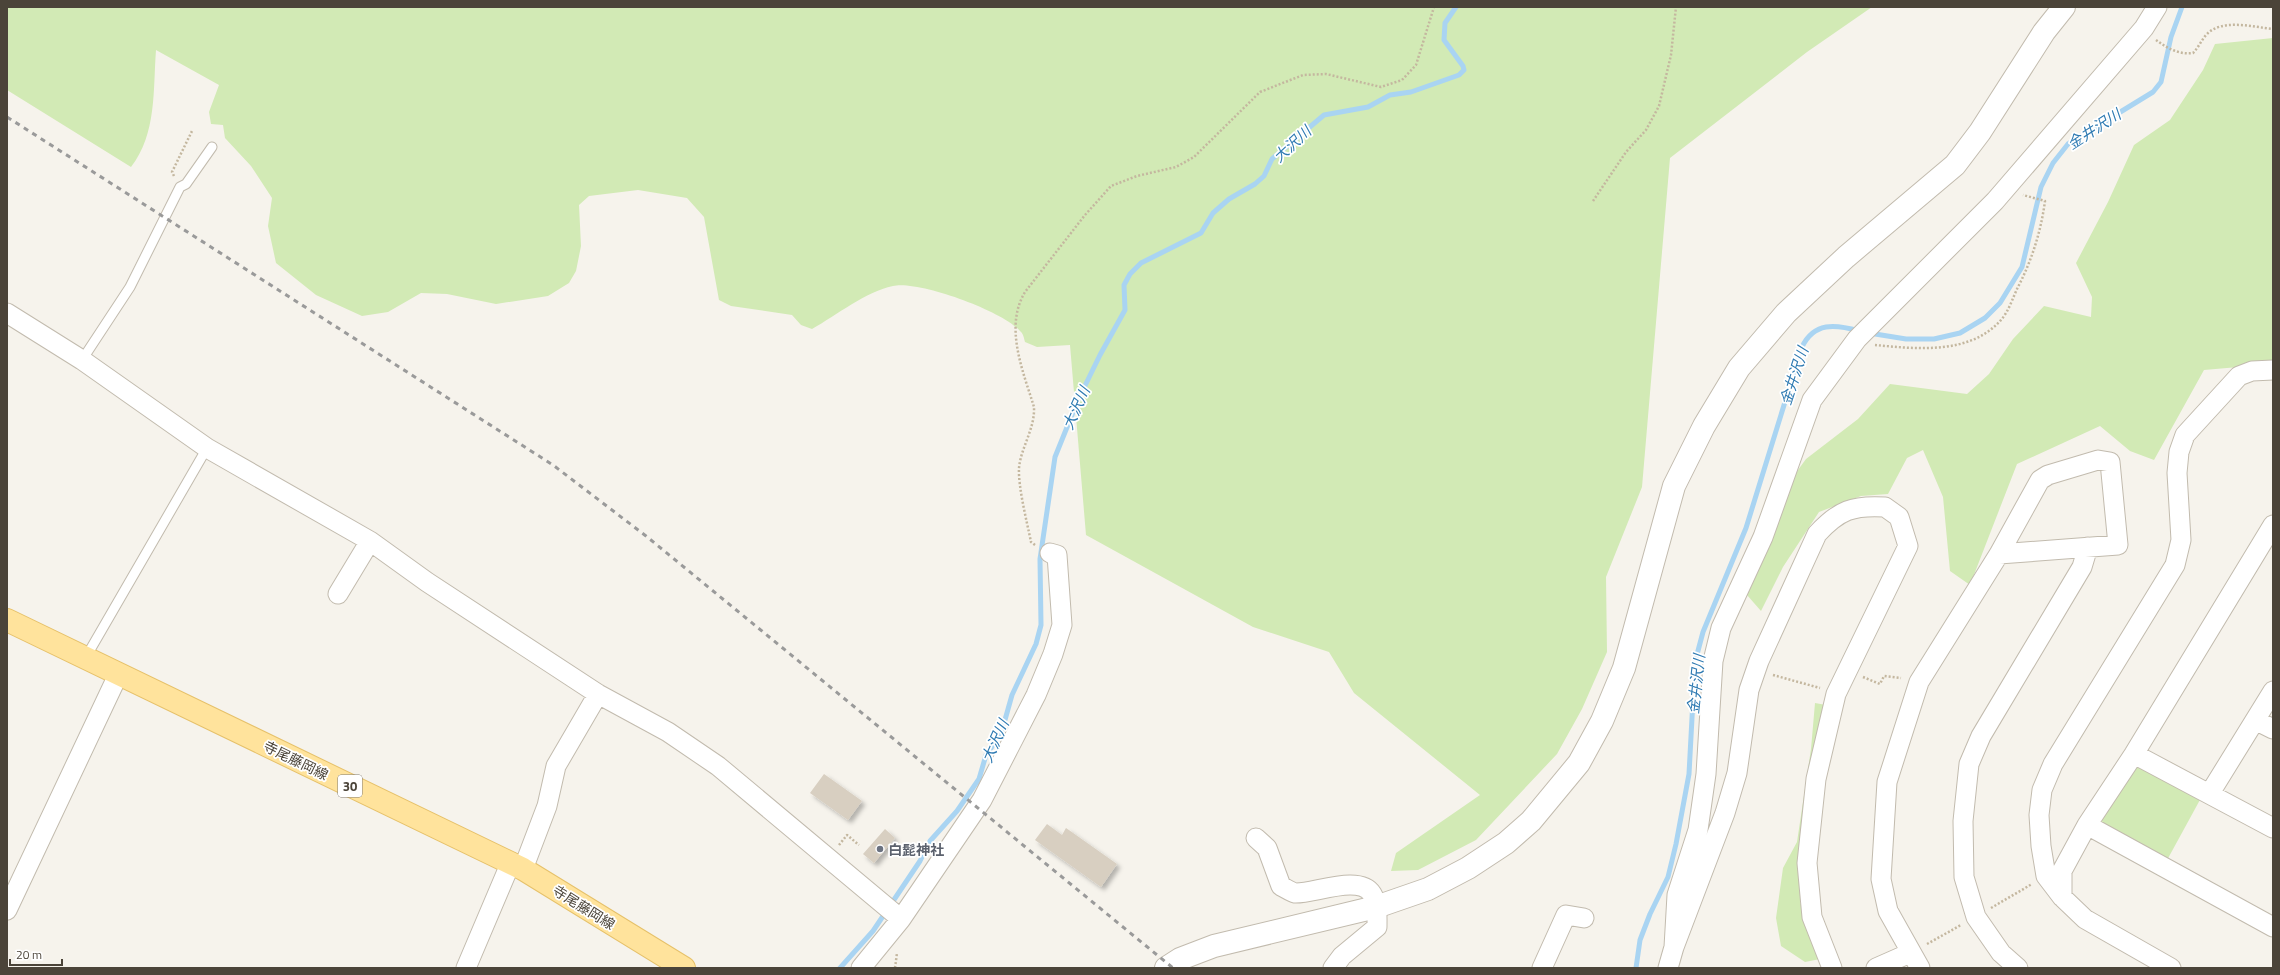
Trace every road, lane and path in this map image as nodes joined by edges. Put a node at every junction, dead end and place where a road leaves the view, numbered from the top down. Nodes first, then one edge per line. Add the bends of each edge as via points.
1 (1434, 7) edge
2 (1676, 7) edge
3 (2064, 7) edge
4 (2157, 7) edge
5 (2273, 29) edge
6 (2157, 41) dead end
7 (192, 131) dead end
8 (212, 147) dead end
9 (180, 187) junction
10 (2027, 196) dead end
11 (1593, 201) dead end
12 (7, 313) edge
13 (1856, 341) junction
14 (82, 360) junction
15 (2273, 370) edge
16 (207, 448) junction
17 (2270, 536) edge
18 (370, 541) junction
19 (2088, 547) junction
20 (1042, 549) joint
21 (1999, 554) junction
22 (338, 594) dead end
23 (7, 620) edge
24 (86, 657) junction
25 (1756, 670) junction
26 (1848, 670) junction
27 (118, 675) junction
28 (1919, 682) junction
29 (2273, 691) edge
30 (598, 694) junction
31 (1834, 703) junction
32 (2255, 720) junction
33 (2273, 729) edge
34 (2134, 754) junction
35 (2210, 793) junction
36 (2087, 825) junction
37 (2273, 828) edge
38 (1256, 838) dead end
39 (859, 845) dead end
40 (830, 858) junction
41 (517, 866) junction
42 (2062, 897) junction
43 (1376, 907) junction
44 (7, 910) edge
45 (1584, 918) dead end
46 (901, 919) junction
47 (2273, 927) edge
48 (1674, 947) junction
49 (2147, 960) edge
50 (1915, 961) edge
51 (466, 968) edge
52 (684, 968) edge
53 (861, 968) edge
54 (1166, 968) edge
55 (1332, 968) edge
56 (1542, 968) edge
57 (1668, 968) edge
58 (1832, 968) edge
59 (1876, 968) edge
60 (2018, 968) edge
61 (2171, 968) edge

1 - 20 path via 1416,65 1402,80 1381,87 1326,74 1303,75 1260,92 1194,157 1176,167 1137,176 1111,186 1025,292 1016,314 1016,342 1034,407 1034,417 1019,469 1031,542
2 - 11 path via 1671,55 1660,106 1646,130 1626,152
3 - 43 street via 2044,32 1980,132 1955,165 1846,257 1786,313 1740,368 1704,426 1674,486 1624,668 1602,721 1579,763 1541,810 1506,843 1468,868 1428,889
4 - 13 street via 2144,28 1995,201
5 - 6 path via 2255,26 2214,28 2193,53 2184,55
7 - 9 path via 172,172
8 - 9 lane via 186,184
9 - 14 lane via 130,287
10 - 13 path via 2045,201 2042,222 2028,267 2002,319 1991,329 1973,340 1950,346 1914,350
12 - 14 street
13 - 48 street via 1812,400 1763,537 1721,628 1712,667 1706,774 1698,830 1677,895
14 - 16 street
15 - 42 street via 2252,371 2240,376 2185,435 2179,452 2177,474 2181,540 2175,565 2053,764 2042,790 2039,815 2044,866 2046,876
16 - 18 street
16 - 24 lane
17 - 34 street
18 - 22 street
18 - 30 street via 427,582
19 - 21 street
19 - 21 street via 2118,545 2110,462 2098,460 2048,475 2040,480
19 - 60 street via 2082,567 1981,736 1969,764 1963,821 1964,877 1976,917 2001,953
20 - 46 street via 1057,555 1062,625 1053,654 1036,696 982,800
21 - 28 street
23 - 24 main road, 寺尾藤岡線 / 30
24 - 27 main road, 寺尾藤岡線 / 30
25 - 26 street via 1817,534 1831,518 1852,508 1885,507 1899,517 1908,546
25 - 31 path via 1827,690 1826,701
25 - 48 street via 1748,690 1737,773 1725,814
26 - 28 path via 1880,684 1884,676
26 - 31 street
27 - 41 main road, 寺尾藤岡線 / 30
27 - 44 street
28 - 50 street via 1887,782 1881,878 1888,911
29 - 32 street
30 - 40 street via 668,732 718,766
30 - 41 street via 556,766 547,806
31 - 58 street via 1816,779 1807,863 1812,917
32 - 33 street
32 - 35 street
34 - 35 street
34 - 36 street
35 - 37 street
36 - 42 street via 2062,871
36 - 47 street
38 - 43 street via 1267,848 1281,886 1294,893 1340,885 1362,886 1372,893
39 - 40 path via 847,835
40 - 46 street
41 - 51 street
41 - 52 main road, 寺尾藤岡線 / 30
42 - 49 street via 2085,919
43 - 54 street via 1214,946 1180,959
43 - 55 street via 1378,928 1342,956
45 - 56 street via 1566,915
46 - 53 street
48 - 57 street
49 - 61 street
50 - 59 street

